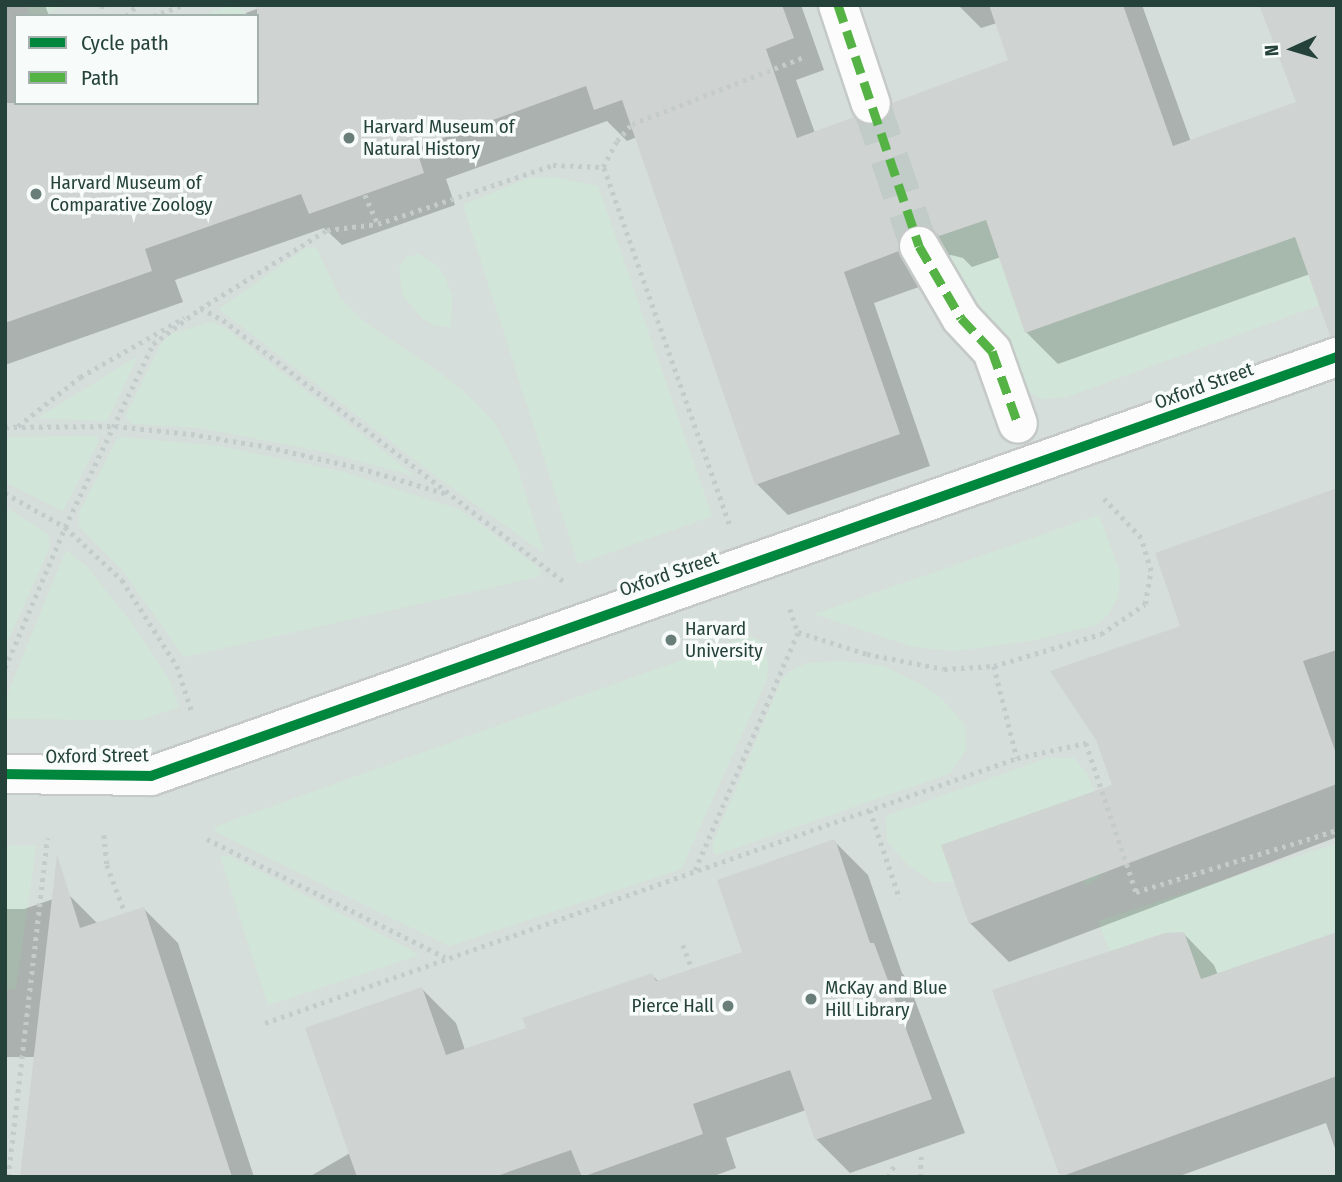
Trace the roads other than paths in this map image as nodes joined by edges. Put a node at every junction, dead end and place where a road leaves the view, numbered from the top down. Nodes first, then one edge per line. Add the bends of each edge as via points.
1 (844, 22) edge
2 (871, 104) tunnel mouth
3 (919, 246) tunnel mouth
4 (1337, 357) edge
5 (1018, 424) dead end
6 (5, 775) edge

1 - 2 street
3 - 5 street via 961,318 992,351
4 - 6 street, Oxford Street via 151,776

